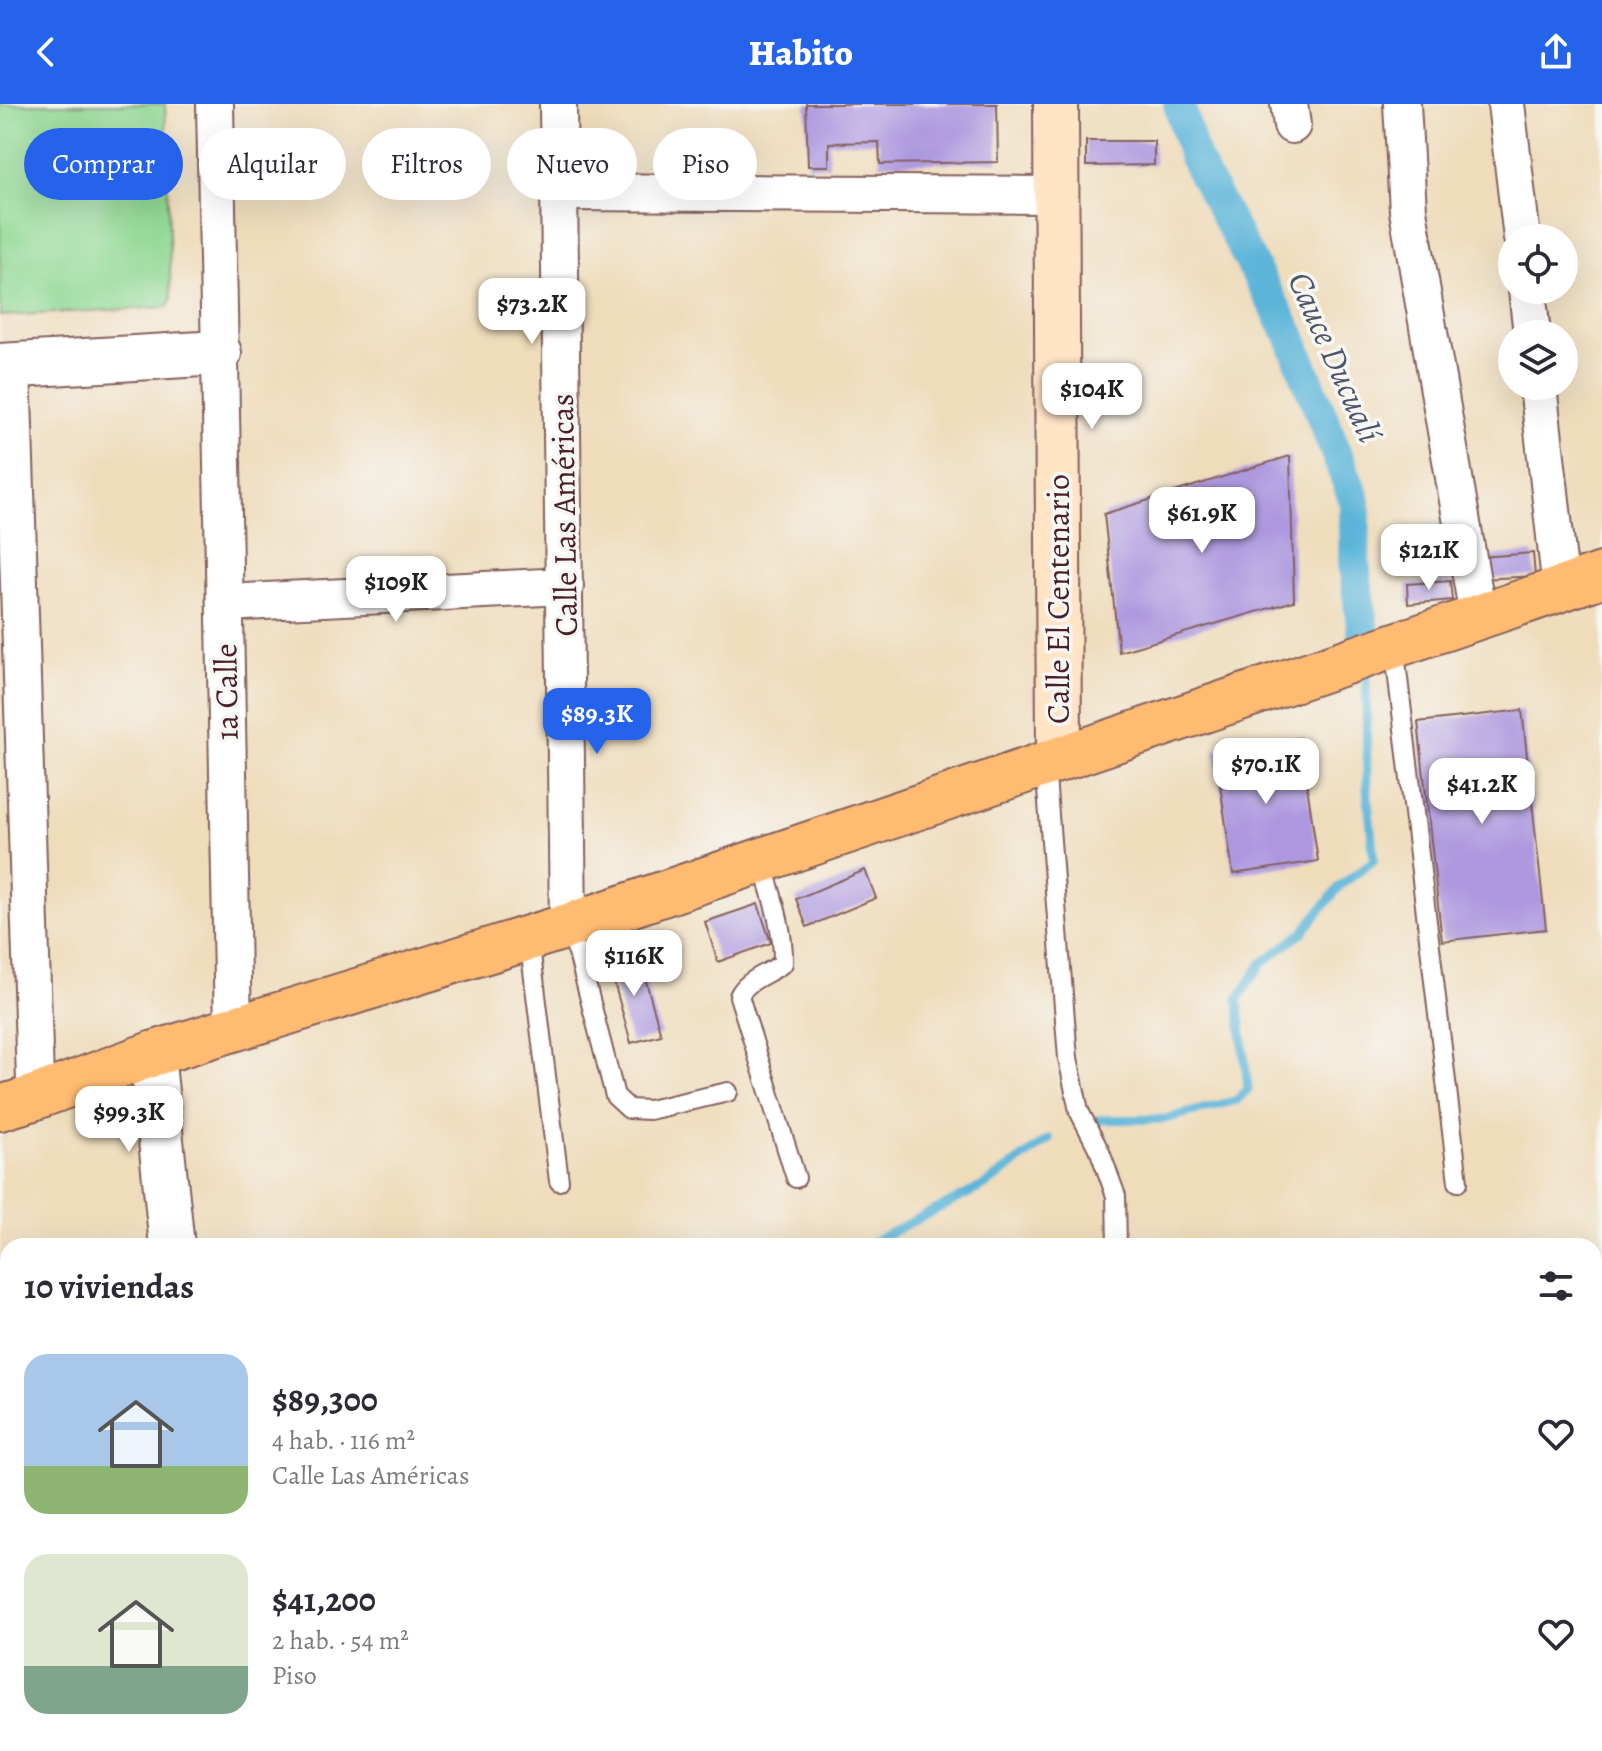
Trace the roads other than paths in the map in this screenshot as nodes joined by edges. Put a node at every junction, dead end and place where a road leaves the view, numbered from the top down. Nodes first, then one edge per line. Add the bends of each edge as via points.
1 (215, 104) edge
2 (558, 104) edge
3 (1056, 104) edge
4 (1402, 104) edge
5 (1506, 104) edge
6 (559, 128) edge
7 (637, 192) edge
8 (1056, 195) junction
9 (560, 200) edge
10 (1520, 224) edge
11 (219, 353) junction
12 (6, 366) edge
13 (1540, 400) edge
14 (1602, 575) edge
15 (565, 586) junction
16 (1561, 589) junction
17 (225, 603) junction
18 (1478, 616) junction
19 (1394, 645) junction
20 (1052, 762) junction
21 (761, 860) junction
22 (548, 932) junction
23 (233, 1030) junction
24 (152, 1054) junction
25 (728, 1092) dead end
26 (16, 1103) edge
27 (796, 1178) dead end
28 (559, 1181) dead end
29 (1458, 1182) dead end
30 (171, 1238) edge
31 (1117, 1238) edge

1 - 11 street, 1a Calle
2 - 6 street, Calle Las Américas
3 - 8 main road, Calle El Centenario
4 - 18 street via 1408,211
5 - 10 street
7 - 8 street
8 - 20 main road, Calle El Centenario
9 - 15 street, Calle Las Américas
11 - 12 street
11 - 17 street, 1a Calle
12 - 26 street via 35,1081
13 - 16 street
14 - 16 main road
15 - 17 street
15 - 22 street, Calle Las Américas
16 - 18 main road
17 - 23 street, 1a Calle
18 - 19 main road
19 - 20 main road
19 - 29 lane
20 - 21 main road
20 - 31 lane via 1068,1058 1079,1111 1116,1196
21 - 22 main road
21 - 27 lane via 783,963 744,986 739,996
22 - 23 main road
22 - 25 lane via 578,953 615,1096 629,1109 649,1110
22 - 28 lane
23 - 24 main road
24 - 26 main road
24 - 30 street

